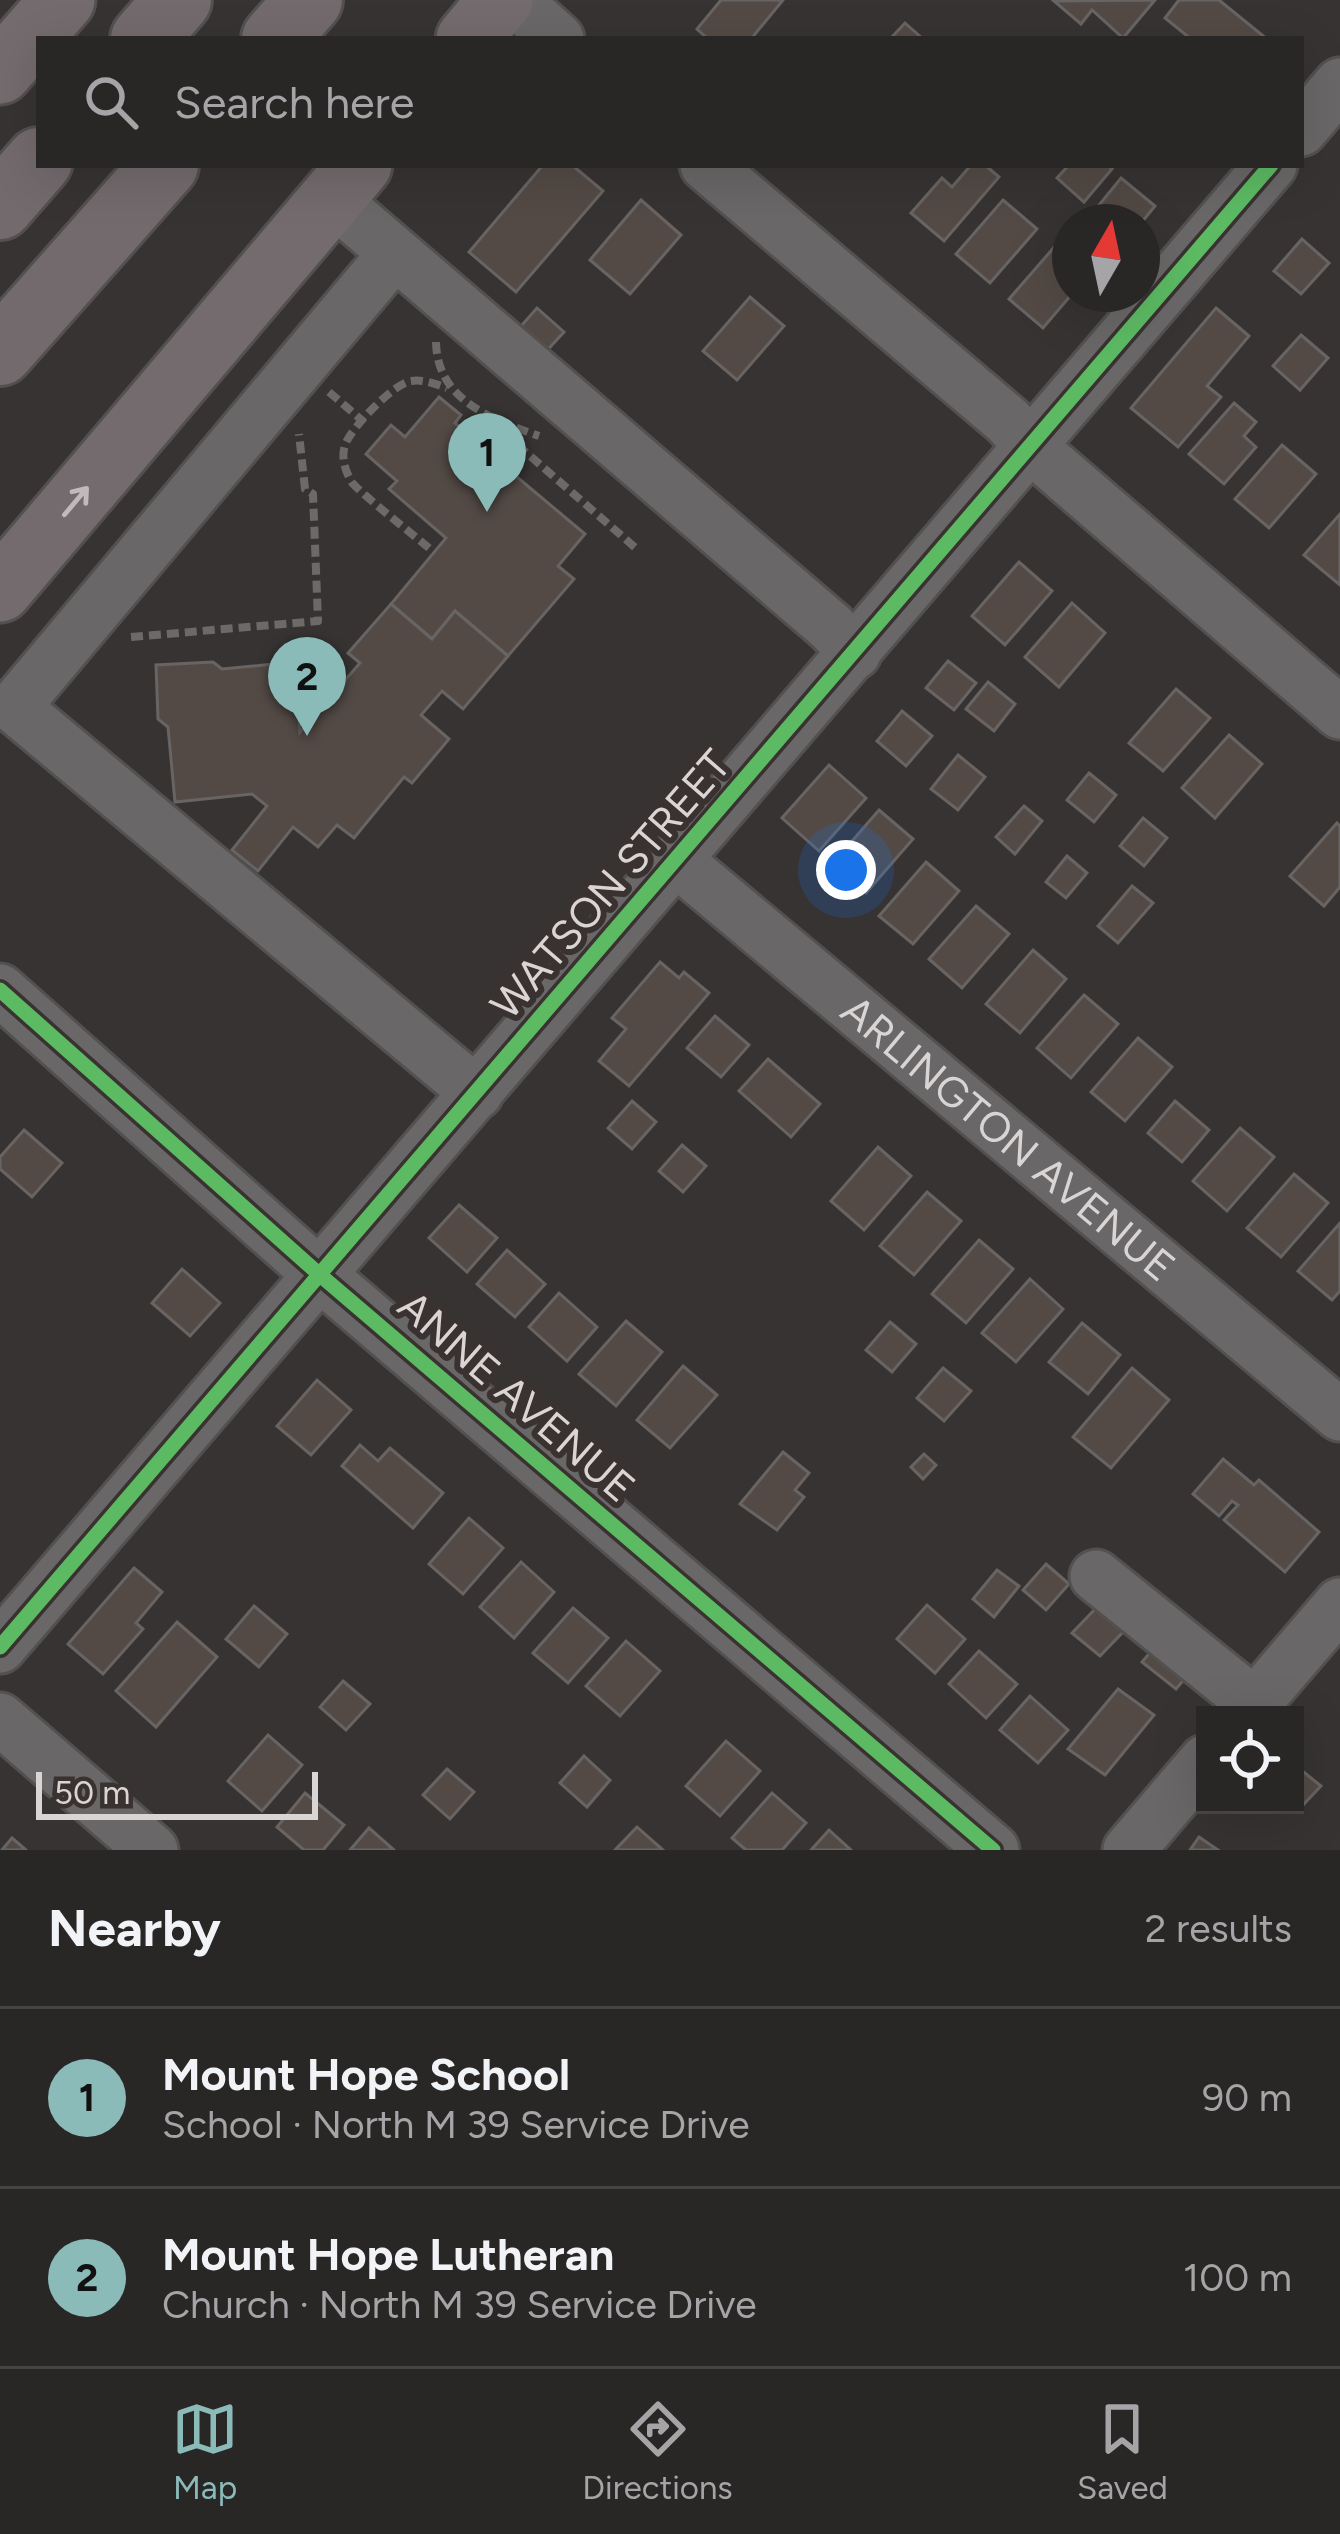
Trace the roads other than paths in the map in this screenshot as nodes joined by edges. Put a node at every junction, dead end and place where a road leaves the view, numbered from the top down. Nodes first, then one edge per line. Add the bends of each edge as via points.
1 (63, 0) edge
2 (178, 0) edge
3 (309, 0) edge
4 (501, 0) edge
5 (515, 0) edge
6 (147, 36) edge
7 (278, 36) edge
8 (471, 36) edge
9 (554, 36) edge
10 (0, 72) edge
11 (1340, 84) edge
12 (1304, 126) edge
13 (36, 164) edge
14 (162, 168) edge
15 (710, 168) edge
16 (1268, 168) edge
17 (346, 182) edge
18 (0, 206) edge
19 (90, 251) junction
20 (394, 254) junction
21 (0, 352) edge
22 (0, 384) edge
23 (1032, 448) junction
24 (0, 590) edge
25 (855, 652) junction
26 (1340, 713) edge
27 (677, 861) junction
28 (0, 990) edge
29 (477, 1093) junction
30 (320, 1275) junction
31 (1340, 1415) edge
32 (1096, 1576) dead end
33 (1340, 1604) edge
34 (0, 1647) edge
35 (1247, 1706) edge
36 (1253, 1706) edge
37 (0, 1719) edge
38 (1196, 1772) edge
39 (152, 1850) edge
40 (992, 1850) edge
41 (1129, 1850) edge

1 - 10 main road
2 - 6 highway
3 - 7 highway
4 - 8 main road
5 - 9 street
11 - 12 street
13 - 18 highway
14 - 19 highway
15 - 23 street
16 - 23 street, WATSON STREET
17 - 20 street
24 -> 17 main road
19 - 21 highway
19 - 22 highway
20 - 25 street
20 - 29 street via 14,706
23 - 25 street, WATSON STREET
23 - 26 street
25 - 27 street, WATSON STREET
27 - 29 street, WATSON STREET
27 - 31 street, ARLINGTON AVENUE
28 - 30 street, ANNE AVENUE
29 - 30 street, WATSON STREET
30 - 34 street, WATSON STREET
30 - 40 street, ANNE AVENUE
32 - 35 street
33 - 36 street
37 - 39 street
38 - 41 street

